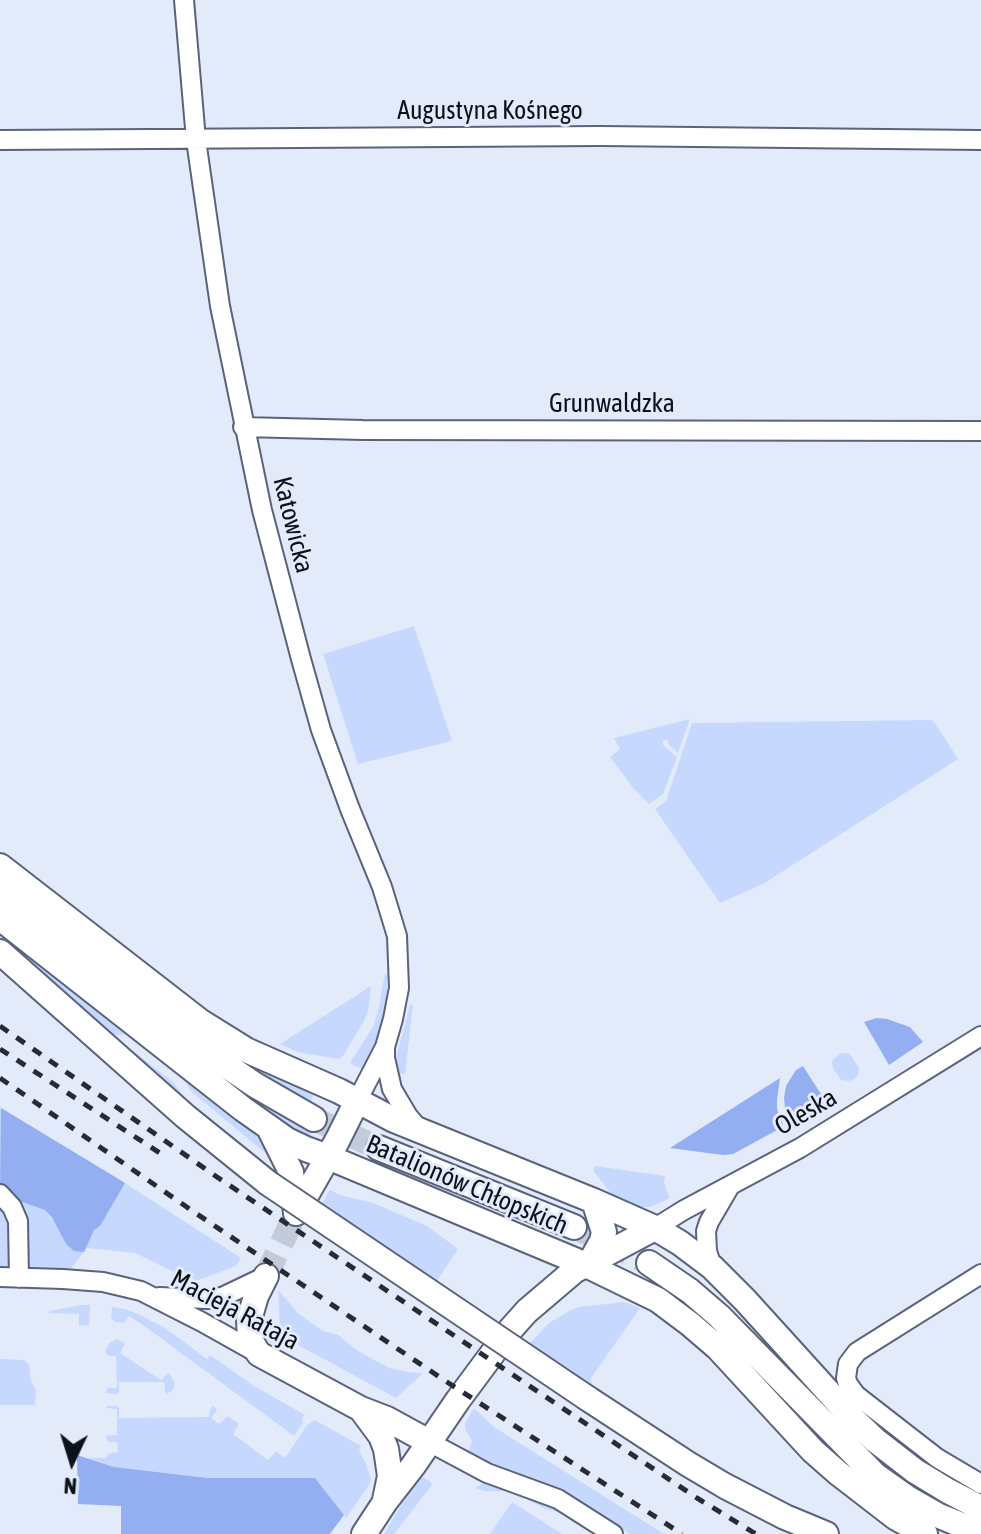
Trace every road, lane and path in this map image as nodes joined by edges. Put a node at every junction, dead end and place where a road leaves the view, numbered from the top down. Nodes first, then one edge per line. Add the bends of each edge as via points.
1 (184, 0) edge
2 (0, 140) edge
3 (196, 140) junction
4 (981, 140) edge
5 (243, 427) junction
6 (981, 431) edge
7 (0, 866) edge
8 (0, 893) edge
9 (0, 918) edge
10 (0, 952) edge
11 (981, 1036) edge
12 (385, 1047) junction
13 (357, 1101) junction
14 (314, 1119) tunnel mouth
15 (270, 1130) junction
16 (421, 1131) junction
17 (379, 1148) tunnel mouth
18 (328, 1157) junction
19 (730, 1186) junction
20 (0, 1194) edge
21 (594, 1201) junction
22 (574, 1227) tunnel mouth
23 (655, 1228) junction
24 (588, 1262) junction
25 (649, 1263) tunnel mouth
26 (712, 1267) junction
27 (981, 1274) edge
28 (266, 1276) joint
29 (9, 1278) edge
30 (152, 1297) junction
31 (259, 1354) junction
32 (361, 1409) junction
33 (429, 1442) junction
34 (981, 1484) edge
35 (385, 1502) junction
36 (981, 1508) edge
37 (981, 1533) edge
38 (364, 1534) edge
39 (613, 1534) edge
40 (826, 1534) edge
41 (925, 1534) edge

1 - 3 street, Katowicka
2 - 3 street, Augustyna Kośnego
3 - 4 street, Augustyna Kośnego
3 - 5 street, Katowicka
5 - 6 street, Grunwaldzka
5 - 12 street, Katowicka via 321,730 397,936 399,988
7 - 13 main road, Batalionów Chłopskich via 201,1022 267,1060
8 - 14 main road via 213,1057
9 - 15 main road
10 - 40 main road, bridge via 268,1183 725,1486
11 - 19 street, Oleska
12 - 13 street
12 - 16 street via 392,1089
13 - 16 main road, Batalionów Chłopskich
13 - 18 main road
15 - 18 main road, Batalionów Chłopskich
15 - 18 main road via 291,1172 296,1213
16 - 21 main road, Batalionów Chłopskich
17 - 22 main road
18 - 24 main road, Batalionów Chłopskich
19 - 23 street, Oleska
19 - 26 street via 706,1231
20 - 29 street via 18,1221
21 - 23 main road, Batalionów Chłopskich
21 - 24 main road via 604,1232
23 - 24 main road
23 - 26 main road, Batalionów Chłopskich
24 - 33 main road via 547,1292 510,1330
24 - 41 main road, Batalionów Chłopskich via 690,1324 813,1451 871,1500
25 - 37 main road via 719,1316 884,1483 937,1515
26 - 36 main road, Batalionów Chłopskich via 875,1440 915,1471
27 - 34 street via 864,1346 851,1357 846,1378 856,1395 937,1458
28 - 30 street via 222,1297
28 - 31 main road via 249,1320 250,1340
29 - 30 street, Macieja Rataja via 103,1282
30 - 31 street, Macieja Rataja
31 - 32 main road, Macieja Rataja
32 - 33 main road, Macieja Rataja
32 - 35 main road via 386,1449 390,1476
33 - 35 main road
33 - 39 street via 487,1473 558,1499
35 - 38 main road

